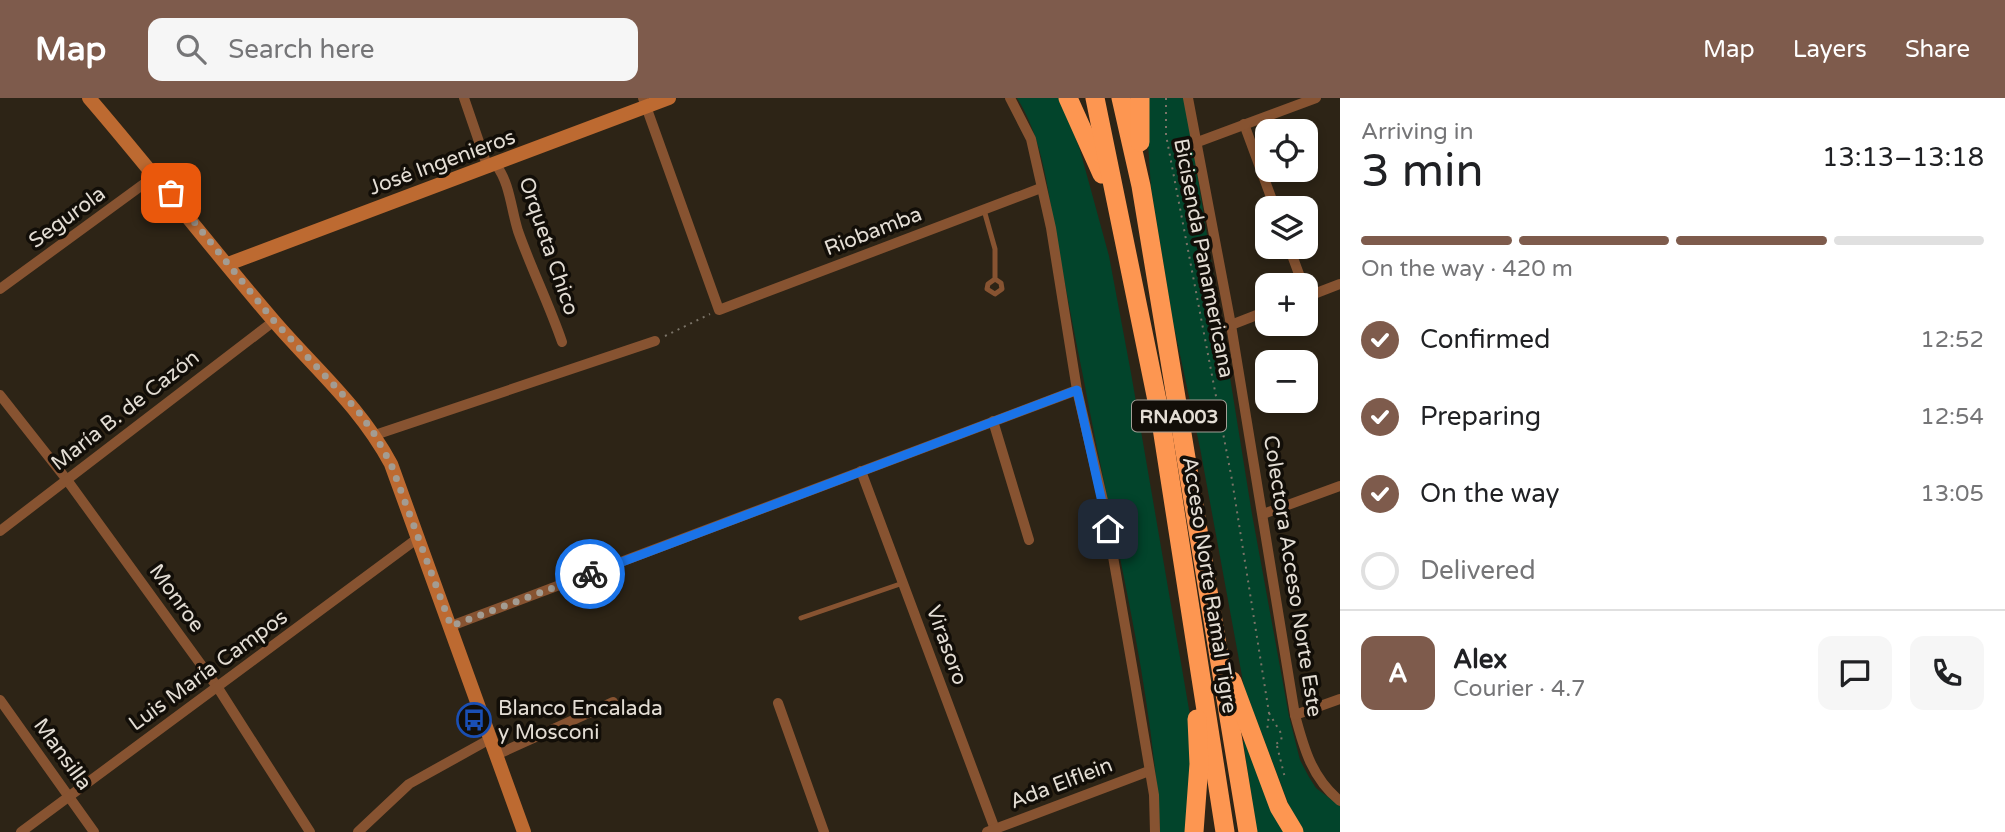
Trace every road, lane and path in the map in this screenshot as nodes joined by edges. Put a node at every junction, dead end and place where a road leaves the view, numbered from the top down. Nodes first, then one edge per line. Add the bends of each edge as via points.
1 (89, 98) edge
2 (464, 98) edge
3 (669, 98) edge
4 (1010, 98) edge
5 (1068, 98) edge
6 (1096, 98) edge
7 (1121, 98) edge
8 (1140, 98) edge
9 (1166, 98) edge
10 (1188, 98) edge
11 (1316, 98) edge
12 (644, 102) edge
13 (1244, 124) junction
14 (1195, 143) junction
15 (492, 166) junction
16 (156, 175) junction
17 (1141, 186) junction
18 (1041, 188) junction
19 (1271, 196) edge
20 (984, 210) junction
21 (1124, 234) junction
22 (228, 264) junction
23 (995, 279) dead end
24 (1340, 284) edge
25 (0, 289) edge
26 (1318, 290) edge
27 (719, 310) junction
28 (1255, 316) edge
29 (274, 321) junction
30 (1231, 325) junction
31 (654, 341) joint
32 (562, 342) dead end
33 (1077, 390) junction
34 (0, 395) edge
35 (992, 421) junction
36 (375, 435) junction
37 (862, 471) junction
38 (67, 480) junction
39 (1340, 486) edge
40 (1263, 514) junction
41 (0, 531) edge
42 (418, 538) junction
43 (1029, 540) dead end
44 (903, 583) junction
45 (1191, 610) junction
46 (801, 618) dead end
47 (451, 626) junction
48 (1218, 647) junction
49 (218, 688) junction
50 (1340, 699) edge
51 (0, 700) edge
52 (612, 702) dead end
53 (778, 702) dead end
54 (1269, 713) junction
55 (1295, 716) junction
56 (1267, 733) dead end
57 (490, 739) junction
58 (1266, 743) dead end
59 (496, 755) junction
60 (1149, 771) junction
61 (69, 794) junction
62 (1340, 801) edge
63 (992, 831) edge
64 (21, 832) edge
65 (94, 832) edge
66 (310, 832) edge
67 (358, 832) edge
68 (524, 832) edge
69 (824, 832) edge
70 (1154, 832) edge
71 (1194, 832) edge
72 (1225, 832) edge
73 (1248, 832) edge
74 (1294, 832) edge

1 - 16 street
2 - 15 street, Orqueta Chico
3 - 12 street, José Ingenieros
4 - 18 street via 1031,139
5 - 21 highway
6 - 21 highway, Acceso Norte Ramal Tigre / RNA003
7 - 17 highway, Acceso Norte Ramal Tigre / RNA003
8 - 17 highway
9 - 54 path, Bicisenda Panamericana via 1166,135 1232,480
10 - 14 street, Colectora Acceso Norte Este
11 - 13 street
12 - 15 street, José Ingenieros
12 - 27 street
13 - 14 street
13 - 19 street
14 - 30 street, Colectora Acceso Norte Este
15 - 22 street, José Ingenieros
15 - 32 street, Orqueta Chico via 506,181 510,208
16 - 22 street
16 - 25 street, Segurola
17 - 48 highway, Acceso Norte Ramal Tigre / RNA003
18 - 20 street, Riobamba
18 - 33 street
20 - 23 lane via 995,249
20 - 27 street, Riobamba
21 - 45 highway, Acceso Norte Ramal Tigre / RNA003 via 1160,415
22 - 29 street
24 - 26 street
27 - 31 path
28 - 30 street
29 - 36 street
29 - 38 street, María B. de Cazón
30 - 40 street, Colectora Acceso Norte Este
31 - 36 street
33 - 35 street
33 - 60 street via 1104,505
34 - 38 street, Monroe
35 - 37 street
35 - 43 street
36 - 42 street via 391,464
37 - 44 street, Virasoro
37 - 47 street
38 - 41 street, María B. de Cazón
38 - 49 street, Monroe
39 - 40 street
40 - 55 street, Colectora Acceso Norte Este
42 - 47 street
42 - 49 street, Luis María Campos
44 - 46 lane
44 - 63 street, Virasoro
45 - 71 highway via 1199,764
45 - 72 highway, Acceso Norte Ramal Tigre / RNA003
47 - 57 street
48 - 73 highway, Acceso Norte Ramal Tigre / RNA003
48 - 74 highway via 1279,807
49 - 61 street, Luis María Campos
49 - 66 street, Monroe
50 - 55 street
51 - 61 street, Mansilla
52 - 59 street
53 - 69 street
54 - 56 path, Bicisenda Panamericana
54 - 58 path, Bicisenda Panamericana via 1282,735 1277,745
55 - 62 street, Colectora Acceso Norte Este via 1306,758
57 - 59 street
57 - 67 street via 409,784
59 - 68 street
60 - 63 street, Ada Elflein
60 - 70 street
61 - 64 street, Luis María Campos
61 - 65 street, Mansilla

